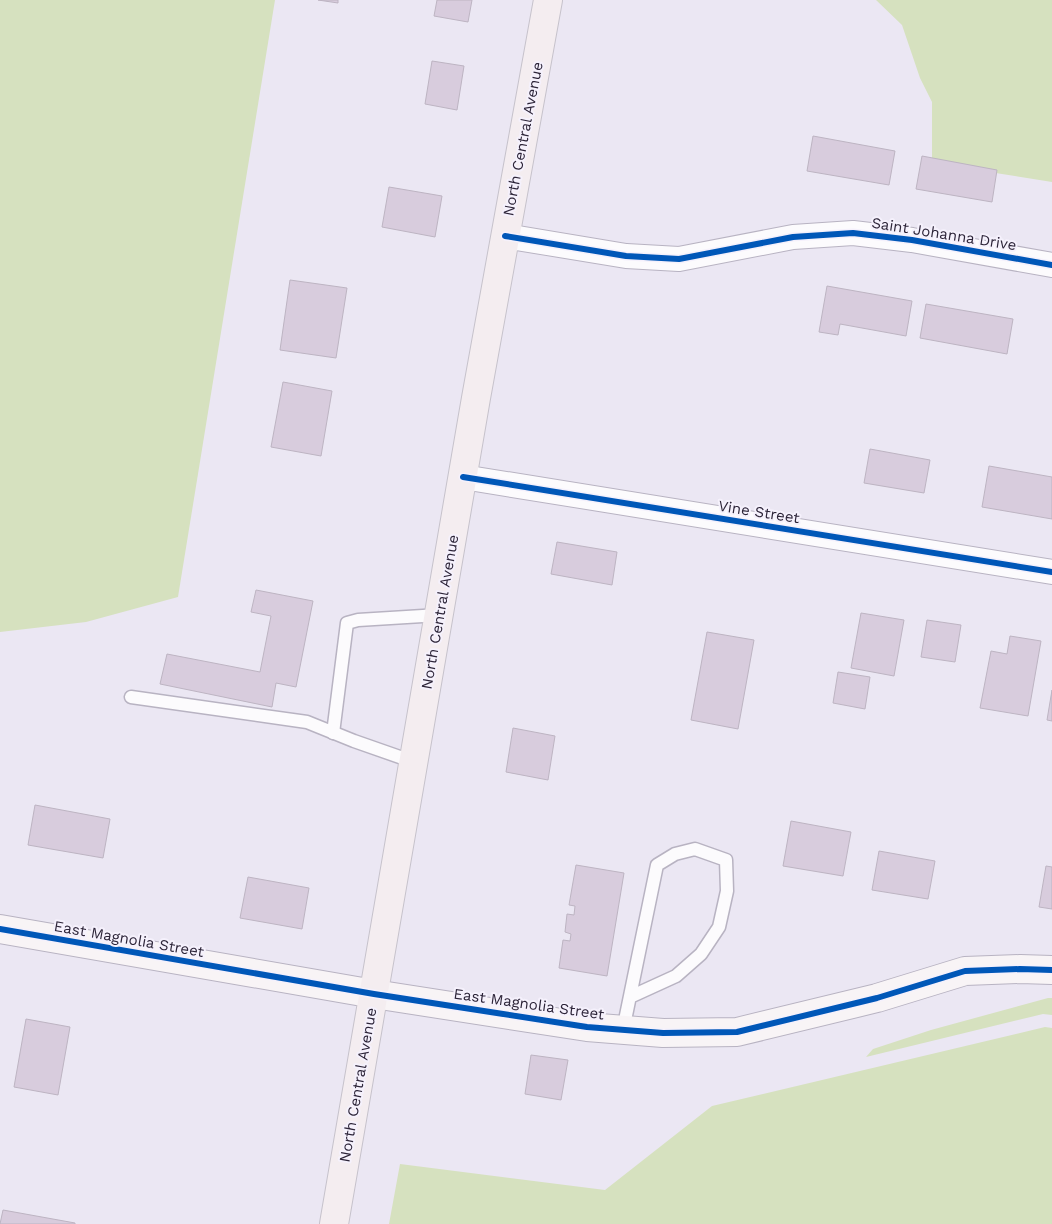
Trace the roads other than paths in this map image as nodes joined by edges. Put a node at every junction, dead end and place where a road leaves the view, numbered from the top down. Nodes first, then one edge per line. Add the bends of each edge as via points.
1 (548, 0) edge
2 (505, 236) junction
3 (1052, 265) edge
4 (463, 477) junction
5 (1052, 572) edge
6 (439, 615) junction
7 (131, 697) dead end
8 (333, 733) junction
9 (414, 762) junction
10 (0, 930) edge
11 (1052, 970) edge
12 (374, 994) junction
13 (630, 997) junction
14 (623, 1030) junction
15 (334, 1224) edge

1 - 2 main road, North Central Avenue
2 - 3 street, Saint Johanna Drive via 626,256 680,259 793,237 853,232
2 - 4 main road, North Central Avenue
4 - 5 street, Vine Street
4 - 6 main road, North Central Avenue
6 - 8 lane via 348,623
6 - 9 main road, North Central Avenue
7 - 8 lane via 307,722
8 - 9 lane
9 - 12 main road, North Central Avenue
10 - 12 street, East Magnolia Street
11 - 14 street, East Magnolia Street via 1020,968 965,972 877,998 737,1032
12 - 14 street, East Magnolia Street
12 - 15 main road, North Central Avenue
13 - 13 lane via 657,865 675,854 695,849 726,860 728,890 719,927 701,954 676,976
13 - 14 lane

